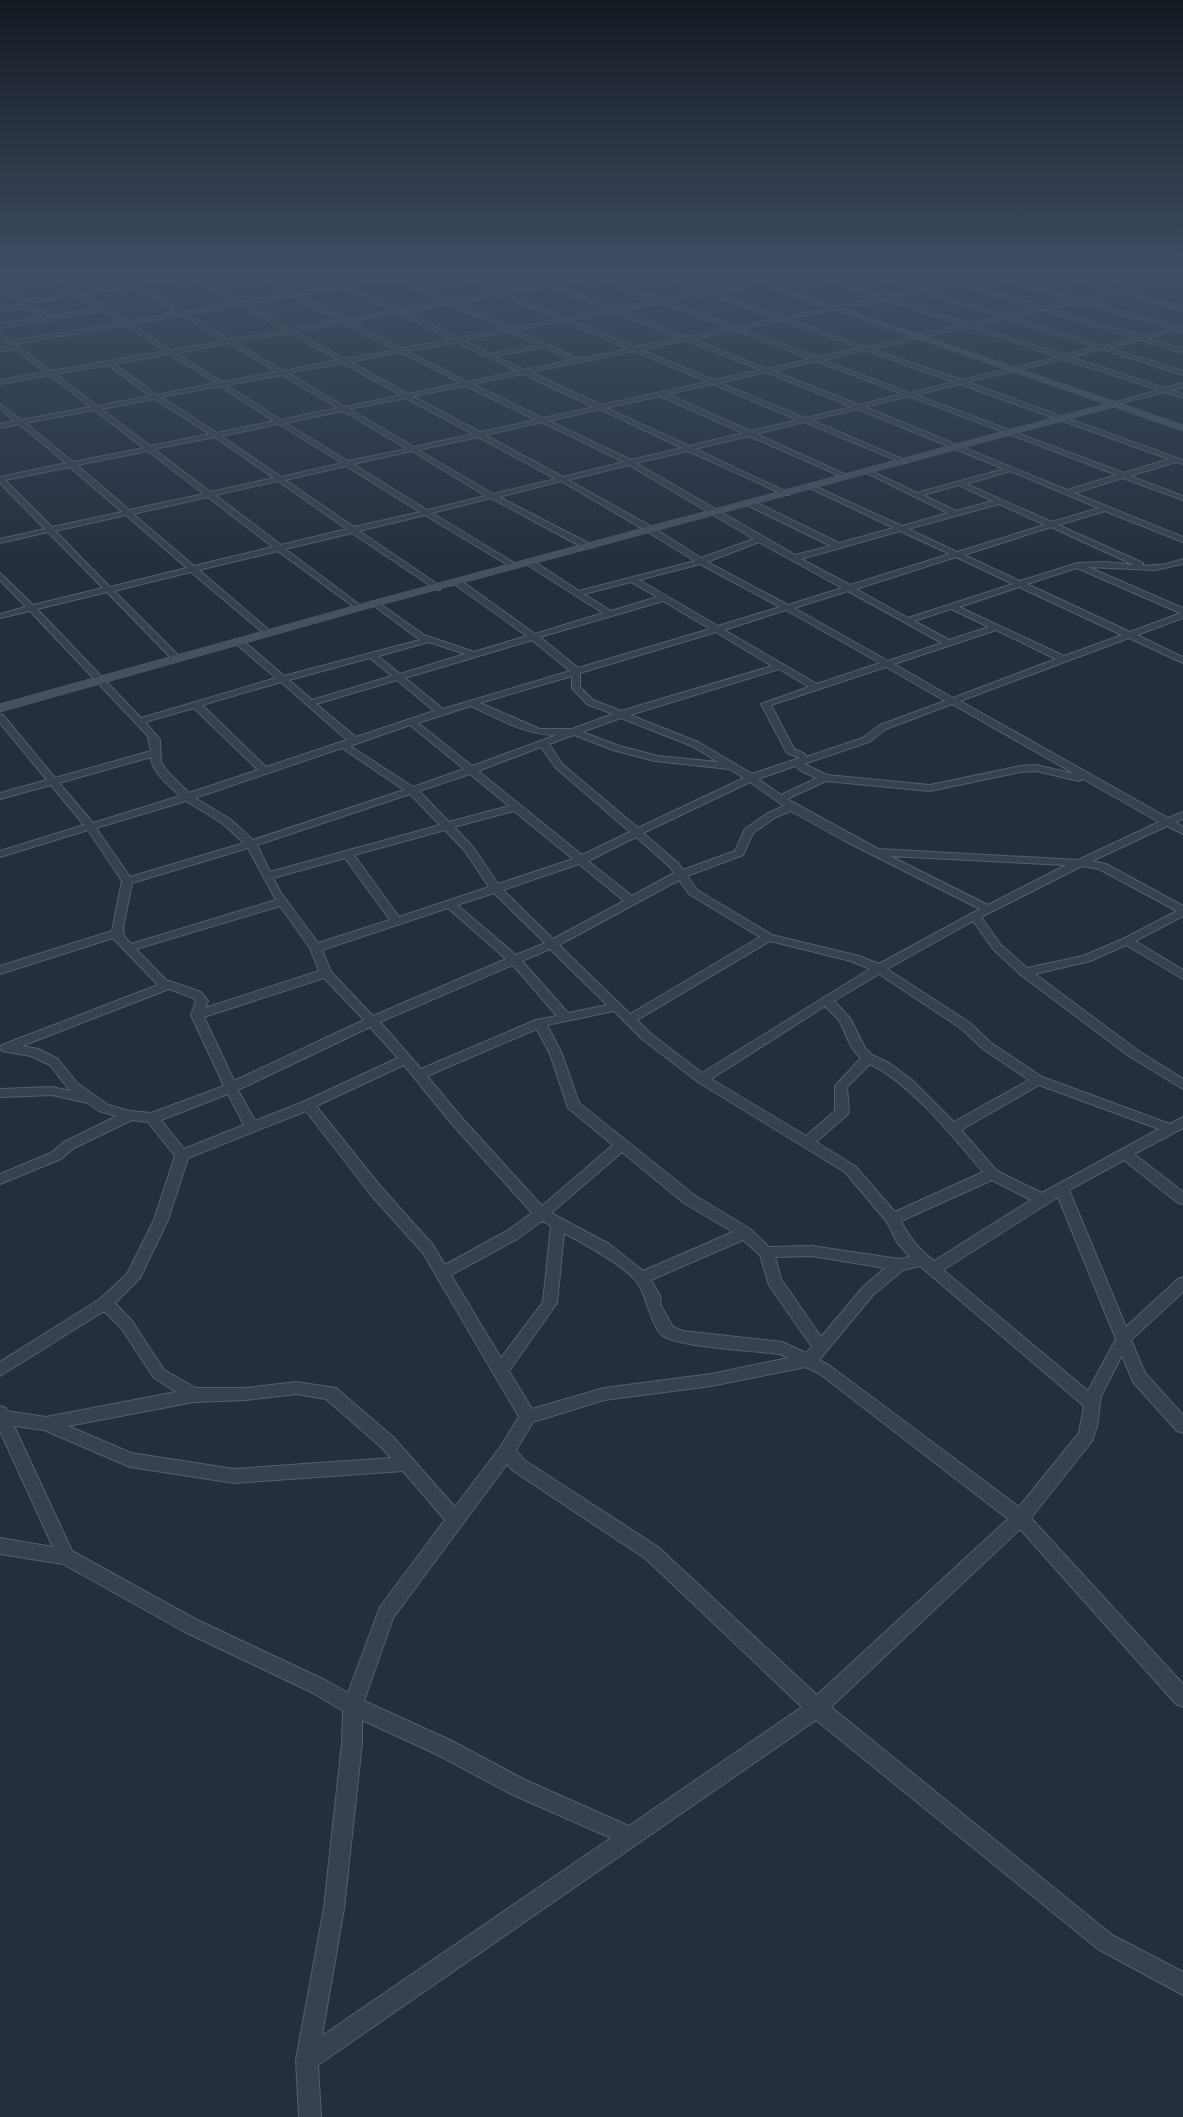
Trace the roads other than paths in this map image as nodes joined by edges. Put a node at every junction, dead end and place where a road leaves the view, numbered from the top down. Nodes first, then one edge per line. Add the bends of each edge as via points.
1 (46, 370) edge
2 (69, 370) edge
3 (118, 370) edge
4 (199, 370) edge
5 (281, 370) edge
6 (297, 370) edge
7 (361, 370) edge
8 (440, 370) edge
9 (520, 370) edge
10 (535, 370) edge
11 (684, 370) edge
12 (762, 370) edge
13 (770, 370) edge
14 (845, 370) edge
15 (926, 370) edge
16 (1014, 370) joint
17 (1104, 370) edge
18 (765, 371) junction
19 (285, 372) junction
20 (524, 372) junction
21 (50, 373) junction
22 (0, 382) edge
23 (713, 382) junction
24 (961, 382) junction
25 (222, 384) junction
26 (467, 384) junction
27 (1183, 385) edge
28 (1165, 390) junction
29 (660, 394) junction
30 (909, 395) junction
31 (407, 396) junction
32 (1183, 396) edge
33 (156, 397) junction
34 (1115, 404) junction
35 (0, 406) edge
36 (859, 407) junction
37 (96, 408) junction
38 (346, 408) junction
39 (601, 408) junction
40 (1061, 419) junction
41 (544, 420) junction
42 (804, 420) junction
43 (19, 422) junction
44 (280, 422) junction
45 (0, 426) edge
46 (1183, 428) edge
47 (748, 433) junction
48 (1011, 433) junction
49 (481, 434) junction
50 (216, 435) junction
51 (149, 448) junction
52 (689, 448) junction
53 (956, 448) junction
54 (413, 449) junction
55 (1181, 460) edge
56 (629, 462) junction
57 (905, 462) junction
58 (350, 463) junction
59 (71, 464) junction
60 (1011, 469) junction
61 (869, 472) junction
62 (1123, 476) junction
63 (847, 477) junction
64 (562, 478) junction
65 (0, 479) edge
66 (279, 479) junction
67 (959, 483) junction
68 (812, 487) junction
69 (1068, 492) junction
70 (209, 494) junction
71 (787, 494) junction
72 (916, 494) junction
73 (492, 496) junction
74 (1183, 498) edge
75 (1000, 501) junction
76 (750, 504) junction
77 (1106, 508) junction
78 (428, 512) junction
79 (716, 512) junction
80 (128, 513) junction
81 (954, 513) junction
82 (1050, 525) junction
83 (899, 528) junction
84 (50, 530) junction
85 (354, 530) junction
86 (651, 530) junction
87 (760, 539) junction
88 (1183, 540) edge
89 (0, 541) edge
90 (587, 546) junction
91 (838, 546) junction
92 (281, 548) junction
93 (956, 554) junction
94 (795, 558) junction
95 (700, 561) junction
96 (1183, 561) edge
97 (529, 562) junction
98 (1078, 565) junction
99 (513, 566) junction
100 (194, 569) junction
101 (1146, 569) junction
102 (0, 575) edge
103 (632, 579) junction
104 (457, 582) junction
105 (1020, 584) junction
106 (437, 588) junction
107 (848, 589) junction
108 (108, 590) junction
109 (579, 593) junction
110 (664, 598) junction
111 (376, 603) junction
112 (951, 606) junction
113 (786, 607) junction
114 (358, 608) junction
115 (32, 609) junction
116 (1183, 613) edge
117 (610, 614) junction
118 (0, 616) edge
119 (909, 620) junction
120 (995, 628) junction
121 (718, 629) junction
122 (268, 633) junction
123 (533, 636) junction
124 (1130, 636) junction
125 (428, 640) junction
126 (238, 641) junction
127 (948, 643) junction
128 (372, 654) junction
129 (472, 654) junction
130 (176, 658) junction
131 (1065, 660) junction
132 (1183, 660) edge
133 (886, 664) junction
134 (780, 666) junction
135 (576, 671) junction
136 (398, 676) junction
137 (282, 679) junction
138 (100, 680) junction
139 (815, 687) junction
140 (952, 702) junction
141 (310, 703) junction
142 (472, 703) junction
143 (195, 704) junction
144 (0, 708) edge
145 (441, 712) junction
146 (622, 714) junction
147 (0, 717) edge
148 (139, 721) junction
149 (412, 722) junction
150 (574, 732) junction
151 (354, 741) junction
152 (543, 743) junction
153 (343, 745) junction
154 (1028, 752) junction
155 (156, 753) junction
156 (799, 759) junction
157 (733, 766) junction
158 (1020, 769) junction
159 (471, 770) junction
160 (264, 771) junction
161 (751, 778) junction
162 (825, 778) junction
163 (54, 781) junction
164 (1098, 784) junction
165 (412, 790) junction
166 (0, 796) edge
167 (187, 798) junction
168 (780, 799) junction
169 (516, 807) junction
170 (790, 807) junction
171 (1183, 815) edge
172 (1168, 822) junction
173 (448, 825) junction
174 (90, 826) junction
175 (1183, 831) edge
176 (635, 832) junction
177 (251, 844) junction
178 (874, 852) junction
179 (347, 853) junction
180 (0, 854) edge
181 (581, 860) junction
182 (1082, 862) junction
183 (680, 874) junction
184 (267, 876) junction
185 (127, 881) junction
186 (496, 889) junction
187 (630, 900) junction
188 (282, 902) junction
189 (450, 904) junction
190 (988, 909) junction
191 (1183, 911) edge
192 (975, 916) junction
193 (396, 921) junction
194 (116, 933) junction
195 (768, 938) junction
196 (1127, 941) junction
197 (552, 944) junction
198 (129, 948) junction
199 (316, 948) junction
200 (515, 960) junction
201 (879, 968) junction
202 (0, 970) edge
203 (1024, 972) junction
204 (326, 973) junction
205 (1183, 975) edge
206 (167, 986) junction
207 (826, 1000) junction
208 (616, 1007) junction
209 (197, 1014) junction
210 (564, 1016) junction
211 (629, 1020) junction
212 (372, 1021) junction
213 (540, 1023) junction
214 (3, 1049) edge
215 (868, 1058) junction
216 (405, 1060) junction
217 (418, 1075) junction
218 (702, 1079) junction
219 (1038, 1080) junction
220 (1183, 1085) edge
221 (231, 1088) junction
222 (0, 1093) edge
223 (94, 1101) junction
224 (308, 1105) junction
225 (130, 1115) junction
226 (152, 1118) junction
227 (1177, 1125) edge
228 (251, 1126) junction
229 (953, 1129) junction
230 (808, 1142) junction
231 (621, 1145) junction
232 (1126, 1155) junction
233 (182, 1156) junction
234 (992, 1174) junction
235 (0, 1179) edge
236 (1061, 1188) junction
237 (1183, 1199) edge
238 (1043, 1200) junction
239 (541, 1214) junction
240 (893, 1220) junction
241 (558, 1223) junction
242 (746, 1232) junction
243 (766, 1252) junction
244 (928, 1264) junction
245 (899, 1265) junction
246 (442, 1273) junction
247 (642, 1278) junction
248 (1180, 1291) edge
249 (105, 1303) junction
250 (1123, 1338) junction
251 (821, 1348) junction
252 (807, 1361) junction
253 (0, 1370) edge
254 (501, 1370) junction
255 (194, 1395) junction
256 (1091, 1403) junction
257 (1, 1415) edge
258 (528, 1416) junction
259 (46, 1424) junction
260 (1183, 1426) edge
261 (508, 1452) junction
262 (406, 1464) junction
263 (1020, 1518) junction
264 (455, 1519) junction
265 (0, 1546) edge
266 (66, 1557) junction
267 (1183, 1698) edge
268 (353, 1706) junction
269 (817, 1708) junction
270 (630, 1836) junction
271 (1183, 1984) edge
272 (307, 2060) junction
273 (310, 2117) edge

1 - 21 street
2 - 21 street
3 - 33 street
4 - 25 street
5 - 19 street
6 - 19 street
7 - 31 street
8 - 26 street
9 - 20 street
10 - 20 street
11 - 23 street
12 - 18 street
13 - 18 street
14 - 30 street
15 - 24 street
16 - 24 street
16 - 34 street
17 - 28 street
18 - 23 street
18 - 36 street
19 - 25 street
19 - 38 street
20 - 26 street
20 - 39 street
21 - 22 street
21 - 37 street
23 - 29 street
23 - 42 street
24 - 30 street
24 - 40 street
25 - 33 street
25 - 44 street
26 - 31 street
26 - 41 street
27 - 28 street
28 - 32 street
28 - 34 street
29 - 39 street
29 - 47 street
30 - 36 street
30 - 48 street
31 - 38 street
31 - 49 street
33 - 37 street
33 - 50 street
34 - 40 street
34 - 46 street
35 - 43 street
36 - 42 street
36 - 53 street
37 - 43 street
37 - 51 street
38 - 44 street
38 - 54 street
39 - 41 street
39 - 52 street
40 - 48 street
40 - 55 street
41 - 49 street
41 - 56 street
42 - 47 street
42 - 57 street
43 - 45 street
43 - 59 street
44 - 50 street
44 - 58 street
47 - 52 street
47 - 63 street
48 - 53 street
48 - 62 street
49 - 54 street
49 - 64 street
50 - 51 street
50 - 66 street
51 - 59 street
51 - 70 street
52 - 56 street
52 - 71 street
53 - 57 street
53 - 60 street
54 - 58 street
54 - 73 street
55 - 62 street
56 - 64 street
56 - 79 street
57 - 61 street
58 - 66 street
58 - 78 street
59 - 65 street
59 - 80 street
60 - 67 street
60 - 69 street
61 - 63 street
61 - 72 street
62 - 69 street
62 - 74 street
63 - 68 street
64 - 73 street
64 - 86 street
65 - 84 street
66 - 70 street
66 - 85 street
67 - 72 street
67 - 75 street
68 - 71 street
68 - 83 street
69 - 77 street
70 - 80 street
70 - 92 street
71 - 76 street
72 - 81 street
73 - 78 street
73 - 90 street
75 - 81 street
75 - 82 street
76 - 79 street
76 - 91 street
77 - 82 street
77 - 88 street
78 - 85 street
78 - 99 street
79 - 86 street
79 - 87 street
80 - 84 street
80 - 100 street
81 - 83 street
82 - 93 street
82 - 101 street
83 - 91 street
83 - 93 street
84 - 89 street
84 - 108 street
85 - 92 street
85 - 106 street
86 - 90 street
86 - 95 street
87 - 94 street
87 - 95 street
90 - 97 street
91 - 94 street
92 - 100 street
92 - 114 street
93 - 105 street
93 - 107 street
94 - 107 street
95 - 103 street
95 - 113 street
96 - 101 street
97 - 99 street
97 - 109 street
98 - 101 street via 1105,564
98 - 105 street
98 - 116 street
99 - 104 street
100 - 108 street
100 - 122 street
102 - 115 street
103 - 109 street
103 - 110 street
104 - 106 street
104 - 123 street
105 - 112 street
105 - 124 street
106 - 111 street
107 - 113 street
107 - 119 street
108 - 115 street
108 - 130 street
109 - 117 street
110 - 117 street
110 - 121 street
111 - 114 street
111 - 125 street
112 - 119 street
112 - 120 street
113 - 121 street
113 - 133 street
114 - 122 street
115 - 118 street
115 - 138 street
116 - 124 street
117 - 123 street
119 - 127 street
120 - 127 street
120 - 131 street
121 - 134 street
121 - 135 street
122 - 126 street
123 - 129 street
123 - 135 street
124 - 131 street
124 - 132 street
125 - 128 street
125 - 129 street
126 - 130 street
126 - 137 street
127 - 133 street
128 - 136 street
128 - 137 street
129 - 136 street
130 - 138 street
131 - 140 street
133 - 139 street
133 - 140 street
134 - 139 street
134 - 146 street
135 - 142 street
135 - 146 street via 576,688 584,698
136 - 141 street
136 - 145 street
137 - 141 street
137 - 143 street
138 - 144 street
138 - 148 street
139 - 156 street via 766,704 790,751
140 - 154 street
140 - 156 street via 883,727 866,740
141 - 151 street
142 - 145 street
142 - 150 street via 533,730
143 - 148 street
143 - 160 street
145 - 149 street
146 - 150 street
146 - 157 street via 695,744
147 - 163 street
148 - 155 street via 155,740
149 - 151 street
149 - 159 street
150 - 152 street
150 - 157 street via 658,759
151 - 153 street
152 - 159 street
152 - 176 street via 559,766
153 - 160 street
153 - 165 street
154 - 158 street
154 - 164 street
155 - 163 street
155 - 167 street via 158,767
156 - 161 street
156 - 162 street via 806,770
157 - 161 street
158 - 162 street via 930,788
158 - 164 street via 1036,768
159 - 165 street
159 - 169 street
160 - 167 street
161 - 168 street
161 - 176 street
162 - 168 street
163 - 166 street
163 - 174 street
164 - 172 street
165 - 173 street
165 - 177 street
167 - 174 street
167 - 177 street via 226,821
168 - 170 street
169 - 173 street
169 - 181 street
170 - 178 street
170 - 183 street via 749,831 739,853
171 - 172 street
172 - 175 street
172 - 182 street
173 - 179 street
173 - 186 street via 474,855
174 - 180 street
174 - 185 street
176 - 181 street
176 - 183 street
177 - 184 street
177 - 185 street
178 - 182 street
178 - 190 street
179 - 184 street
179 - 193 street
181 - 186 street
181 - 187 street
182 - 190 street
182 - 191 street via 1102,866
183 - 187 street
183 - 195 street via 693,892
184 - 188 street
185 - 194 street
186 - 189 street
186 - 197 street
187 - 197 street
188 - 198 street
188 - 199 street
189 - 193 street
189 - 200 street
190 - 192 street
191 - 196 street
192 - 201 street
192 - 203 street via 997,947
193 - 199 street
194 - 198 street
194 - 202 street
195 - 201 street via 855,958
195 - 211 street
196 - 203 street via 1086,959
196 - 205 street
197 - 200 street
197 - 208 street
198 - 206 street
199 - 204 street
200 - 210 street
200 - 212 street
201 - 207 street
201 - 219 street via 966,1026 988,1046
203 - 220 street via 1133,1053
204 - 209 street
204 - 212 street
206 - 209 street via 197,995 202,1001
206 - 214 street
207 - 215 street via 846,1021 851,1036
207 - 218 street
208 - 210 street
208 - 211 street
209 - 221 street
210 - 213 street
211 - 218 street
212 - 216 street
212 - 221 street
213 - 217 street
213 - 231 street via 556,1054 573,1105
214 - 223 street via 34,1052 54,1062 72,1086
215 - 229 street via 907,1083
215 - 230 street via 841,1086 842,1112
216 - 217 street
216 - 224 street
217 - 239 street
218 - 230 street
219 - 227 street
219 - 229 street
221 - 226 street
221 - 228 street
222 - 223 street via 52,1091
223 - 225 street via 104,1108
224 - 228 street
224 - 246 street via 428,1249
225 - 226 street
225 - 235 street via 69,1144 56,1156
226 - 233 street
227 - 232 street
228 - 233 street
229 - 234 street
230 - 240 street via 850,1169
231 - 239 street
231 - 242 street via 689,1199
232 - 236 street
232 - 237 street
233 - 249 street via 161,1220 133,1278
234 - 238 street
234 - 240 street
236 - 238 street
236 - 250 street
238 - 244 street
239 - 241 street
239 - 246 street
240 - 244 street via 906,1244
241 - 247 street via 604,1248
241 - 254 street via 550,1303
242 - 243 street
242 - 247 street
243 - 245 street via 812,1251
243 - 251 street via 774,1280
244 - 245 street
244 - 256 street
245 - 251 street via 868,1292
246 - 254 street
247 - 252 street via 668,1331 681,1337 782,1348
248 - 250 street
249 - 253 street
249 - 255 street via 128,1325 159,1374
250 - 256 street
250 - 260 street via 1139,1377
251 - 252 street
252 - 258 street via 711,1380 604,1394
252 - 263 street via 825,1370
254 - 258 street
255 - 259 street
255 - 262 street via 246,1394 296,1388 330,1394 387,1442
256 - 263 street via 1086,1436
257 - 259 street
257 - 266 street
258 - 261 street
259 - 262 street via 130,1460 234,1476
261 - 264 street
261 - 269 street via 518,1465 652,1554
262 - 264 street
263 - 267 street
263 - 269 street
264 - 268 street via 386,1613
265 - 266 street
266 - 268 street via 189,1624 320,1686
268 - 270 street via 445,1748 518,1787
268 - 272 street via 334,1908
269 - 270 street
269 - 271 street via 1105,1942
270 - 272 street
272 - 273 street

